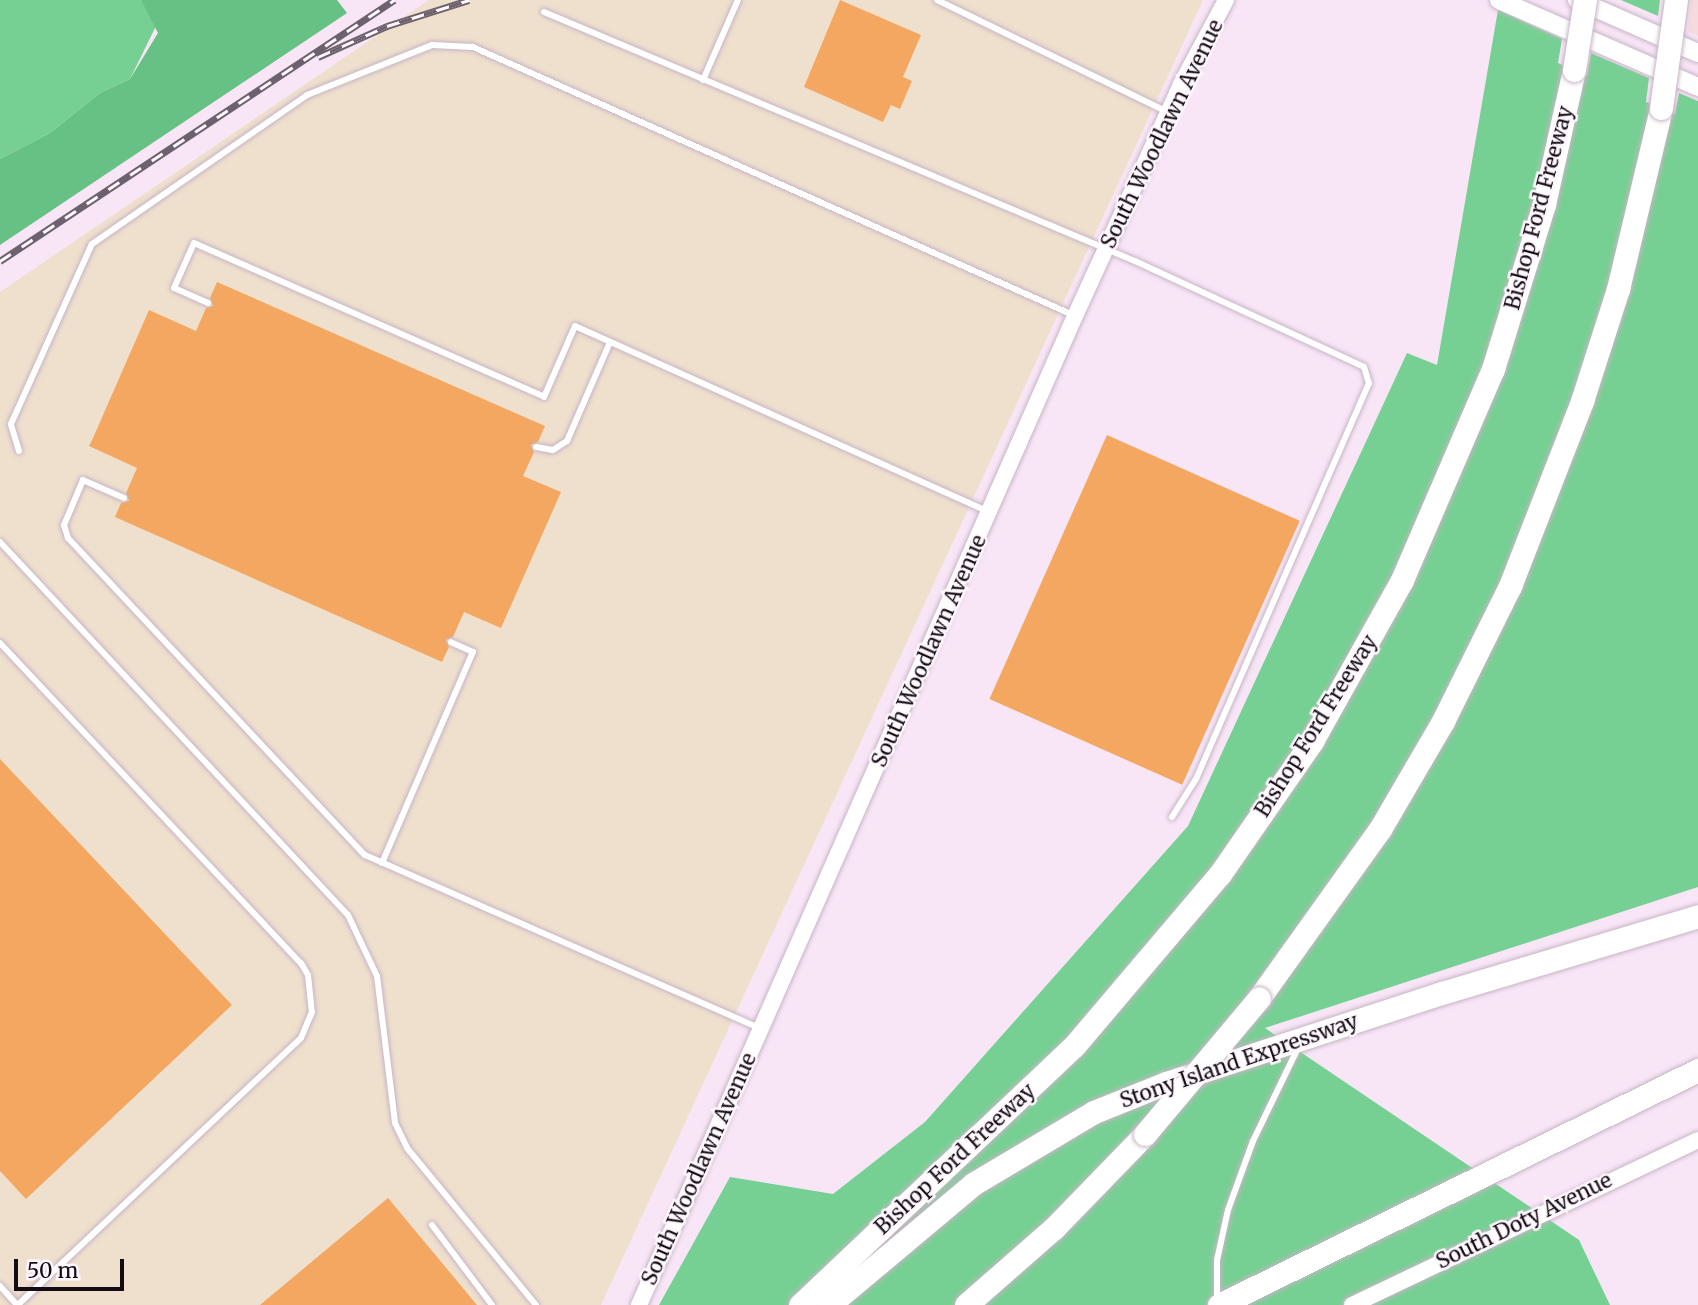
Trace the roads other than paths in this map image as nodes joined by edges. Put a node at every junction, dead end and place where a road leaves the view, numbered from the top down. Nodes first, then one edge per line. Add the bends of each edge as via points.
1 (738, 0) edge
2 (937, 0) edge
3 (1226, 0) edge
4 (1499, 0) edge
5 (1577, 0) edge
6 (1585, 0) edge
7 (1676, 0) edge
8 (544, 12) dead end
9 (1698, 53) edge
10 (703, 80) junction
11 (1698, 87) edge
12 (1168, 111) junction
13 (1105, 252) junction
14 (208, 303) dead end
15 (1075, 316) junction
16 (610, 342) junction
17 (536, 447) dead end
18 (19, 451) dead end
19 (124, 498) dead end
20 (990, 513) junction
21 (0, 542) edge
22 (451, 642) dead end
23 (0, 643) edge
24 (1172, 817) dead end
25 (382, 863) junction
26 (1698, 916) edge
27 (761, 1029) junction
28 (1303, 1038) junction
29 (1698, 1070) edge
30 (1698, 1140) edge
31 (432, 1225) dead end
32 (0, 1286) edge
33 (17, 1305) edge
34 (492, 1305) edge
35 (536, 1305) edge
36 (639, 1305) edge
37 (800, 1305) edge
38 (829, 1305) edge
39 (966, 1305) edge
40 (1218, 1305) edge
41 (1352, 1305) edge

1 - 10 lane
2 - 12 lane
3 - 12 street, South Woodlawn Avenue
4 - 11 main road
5 - 9 main road
6 - 37 highway, Bishop Ford Freeway, bridge via 1544,204 1493,369 1402,580 1312,741 1220,874 1074,1046
7 - 39 highway, bridge via 1661,108 1614,302 1551,489 1510,586 1443,721 1380,829 1259,998 1145,1134 1054,1228
8 - 10 lane
10 - 13 lane
12 - 13 street, South Woodlawn Avenue
13 - 15 street, South Woodlawn Avenue
13 - 24 lane via 1348,357 1364,367 1369,383 1196,779
14 - 16 lane via 174,288 194,243 544,397 575,326
15 - 18 lane via 473,47 432,45 307,95 92,244 12,424
15 - 20 street, South Woodlawn Avenue
16 - 17 lane via 567,441 552,450
16 - 20 lane
19 - 25 lane via 83,480 64,525 68,538 356,847
20 - 27 street, South Woodlawn Avenue
21 - 35 lane via 348,915 377,976 395,1123 407,1148
22 - 25 lane via 473,652
23 - 33 lane via 301,963 308,975 312,1012 301,1038
25 - 27 lane
26 - 28 highway, Stony Island Expressway
27 - 36 street, South Woodlawn Avenue
28 - 38 highway, Stony Island Expressway via 1166,1083 1094,1112 1034,1145 973,1184
28 - 40 lane via 1252,1141 1228,1210 1217,1260
29 - 40 highway
30 - 41 street, South Doty Avenue
31 - 34 lane
32 - 33 lane

